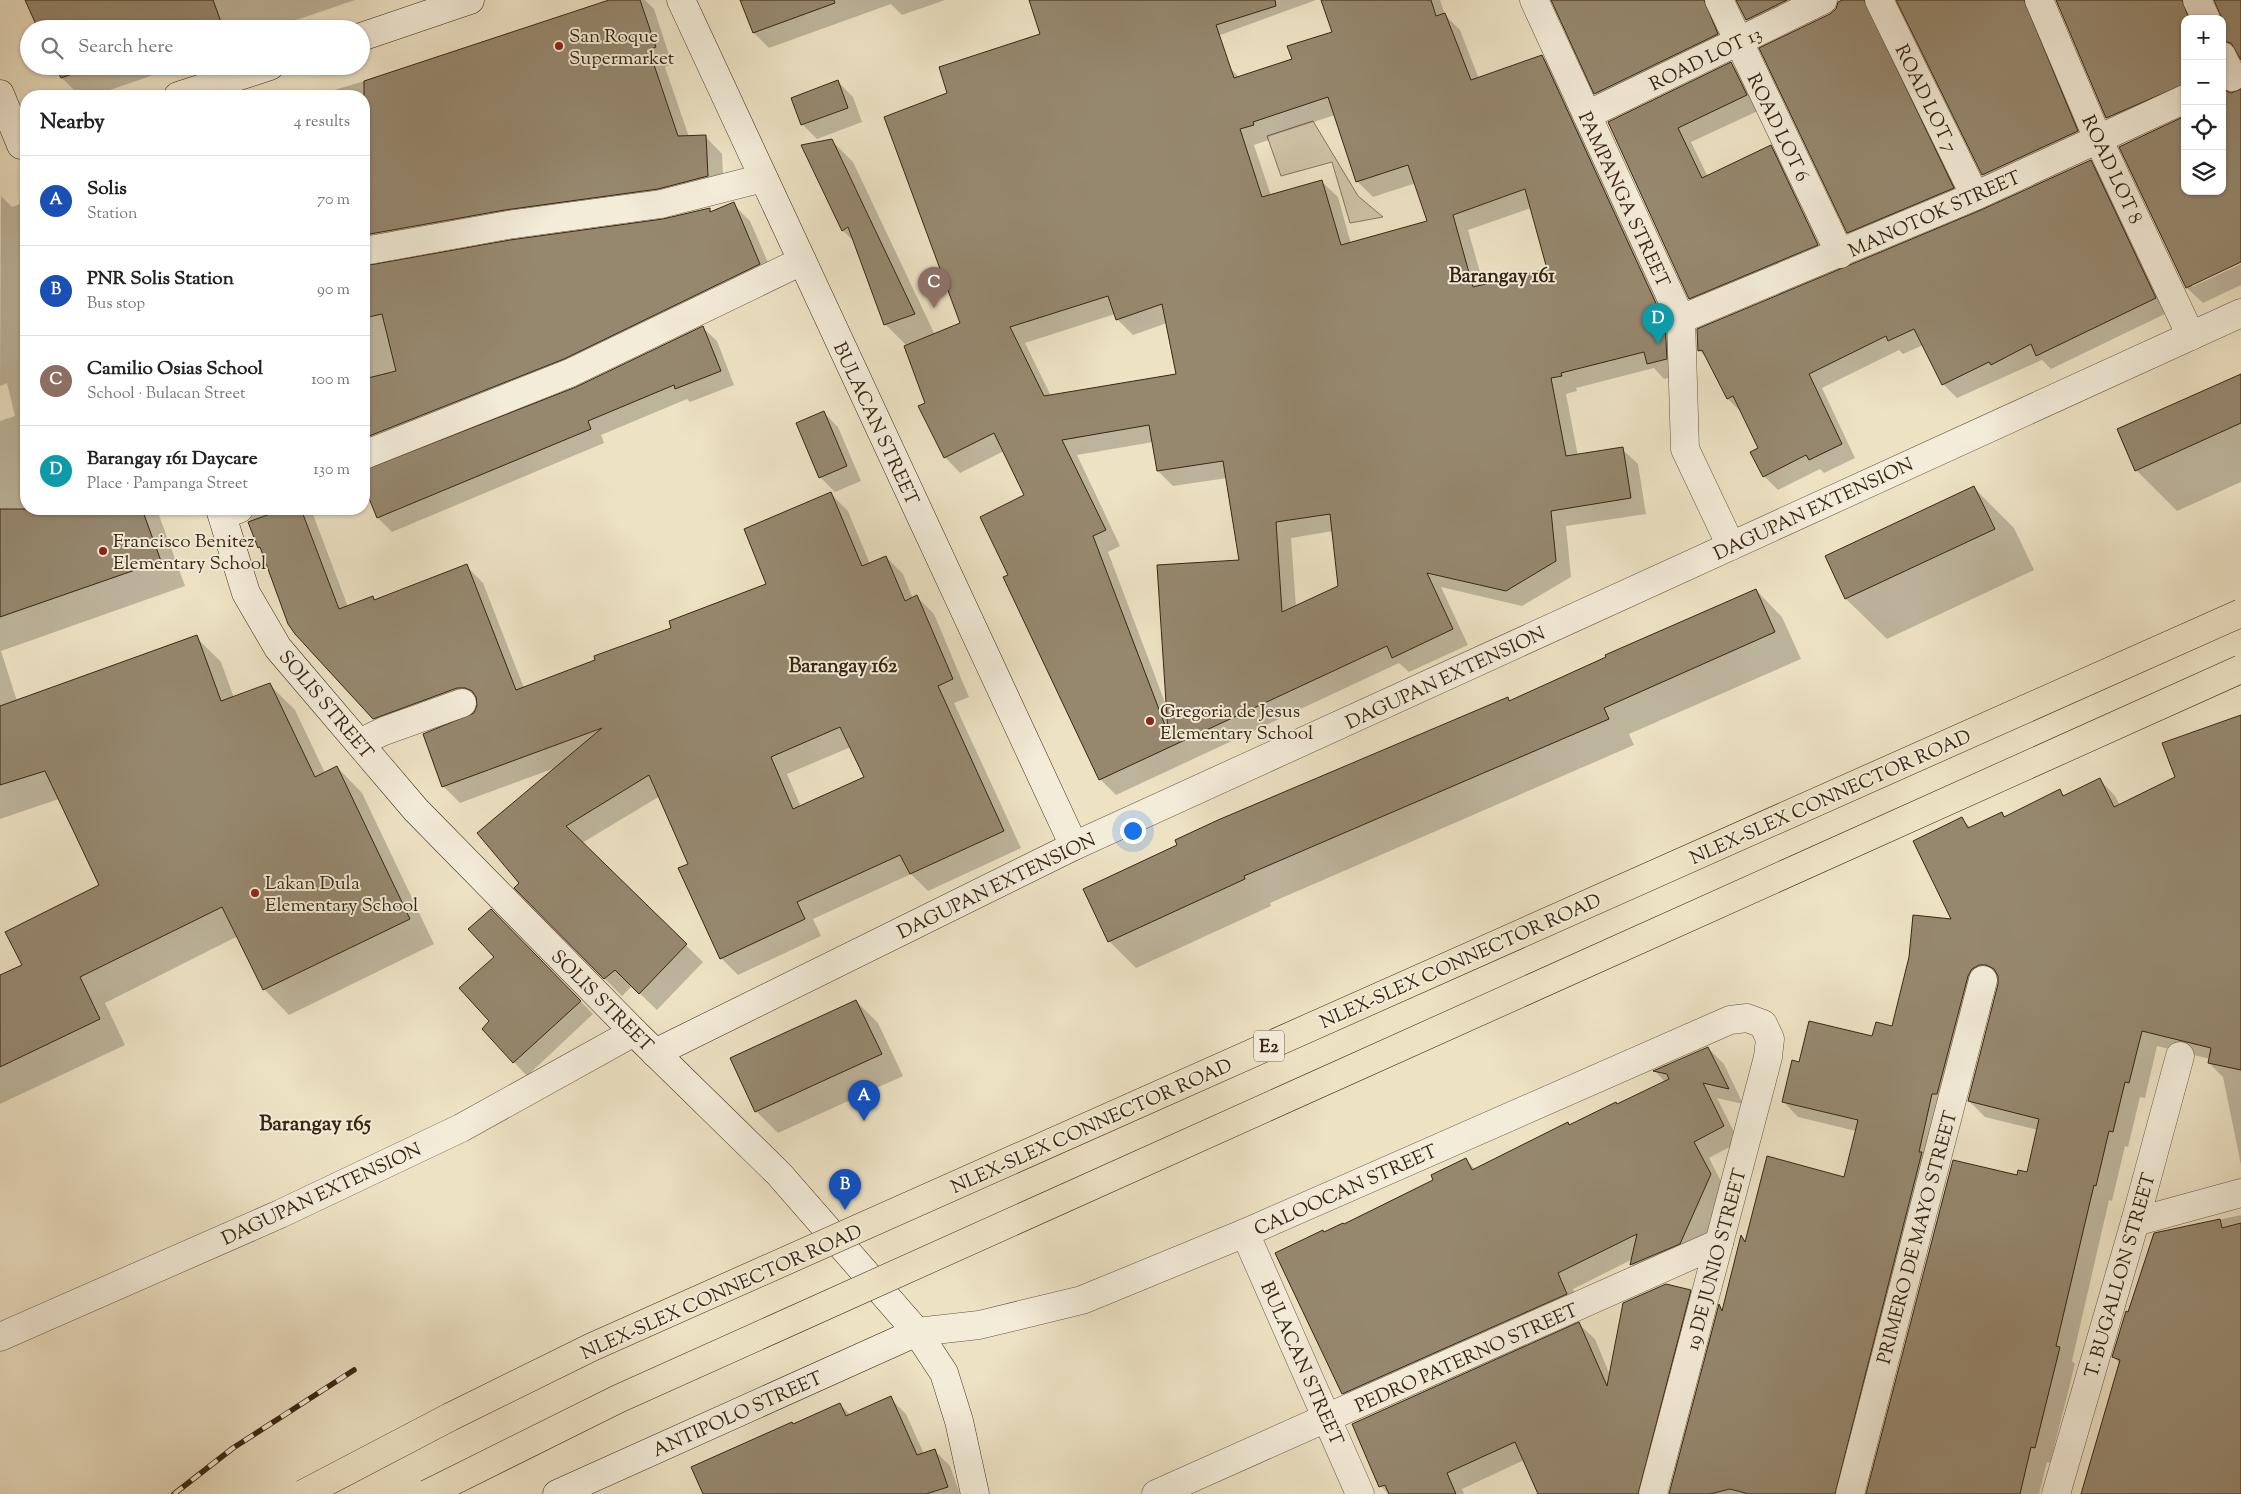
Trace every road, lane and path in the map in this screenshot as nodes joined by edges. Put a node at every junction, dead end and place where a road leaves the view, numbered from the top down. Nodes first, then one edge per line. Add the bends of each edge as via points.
1 (470, 0) edge
2 (681, 0) edge
3 (1534, 0) edge
4 (1719, 0) edge
5 (1823, 0) edge
6 (1879, 0) edge
7 (2039, 0) edge
8 (2197, 0) edge
9 (2204, 15) edge
10 (370, 34) edge
11 (1738, 42) junction
12 (242, 75) edge
13 (196, 90) edge
14 (0, 94) edge
15 (2181, 101) edge
16 (1587, 115) junction
17 (2098, 139) junction
18 (16, 147) edge
19 (763, 178) junction
20 (1975, 196) junction
21 (370, 250) edge
22 (1840, 254) junction
23 (802, 261) junction
24 (2241, 313) edge
25 (1680, 319) junction
26 (2191, 336) junction
27 (370, 453) edge
28 (228, 515) edge
29 (1731, 546) junction
30 (2241, 612) edge
31 (2241, 670) edge
32 (462, 703) dead end
33 (359, 743) junction
34 (1074, 846) junction
35 (1983, 980) dead end
36 (1762, 1024) joint
37 (634, 1032) junction
38 (655, 1053) junction
39 (2180, 1056) dead end
40 (2241, 1193) edge
41 (2135, 1222) junction
42 (1245, 1233) junction
43 (1719, 1243) junction
44 (916, 1332) junction
45 (0, 1337) edge
46 (1328, 1419) junction
47 (303, 1494) edge
48 (427, 1494) edge
49 (557, 1494) edge
50 (975, 1494) edge
51 (1156, 1494) edge
52 (1360, 1494) edge
53 (1653, 1494) edge
54 (1850, 1494) edge
55 (2056, 1494) edge

1 - 10 street
2 - 19 street, BULACAN STREET
3 - 16 street, PAMPANGA STREET
4 - 11 street, ROAD LOT 6
5 - 11 street, ROAD LOT 13
6 - 20 street, ROAD LOT 7
7 - 17 street, ROAD LOT 8
8 - 9 street
11 - 16 street, ROAD LOT 13
11 - 22 street, ROAD LOT 6
12 - 13 street
14 - 18 street
15 - 17 street, MANOTOK STREET
16 - 25 street, PAMPANGA STREET
17 - 20 street, MANOTOK STREET
17 - 26 street, ROAD LOT 8
19 - 21 street via 661,204 508,225
19 - 23 street, BULACAN STREET
20 - 22 street, MANOTOK STREET
22 - 25 street, MANOTOK STREET
23 - 27 street via 570,372
23 - 34 street, BULACAN STREET
24 - 26 street, DAGUPAN EXTENSION
25 - 29 street, PAMPANGA STREET via 1685,449
26 - 29 street, DAGUPAN EXTENSION
28 - 33 street, SOLIS STREET via 246,593 278,648
29 - 34 street, DAGUPAN EXTENSION
30 - 47 highway, NLEX-SLEX CONNECTOR ROAD / E2, bridge via 592,1347
31 - 48 highway, bridge via 618,1399
32 - 33 street
33 - 37 street, SOLIS STREET via 416,810
34 - 38 street, DAGUPAN EXTENSION
35 - 54 street, PRIMERO DE MAYO STREET
36 - 42 street, CALOOCAN STREET via 1747,1018 1730,1020
36 - 43 street, 19 DE JUNIO STREET via 1770,1039 1768,1057
37 - 38 street, SOLIS STREET
37 - 45 street, DAGUPAN EXTENSION via 435,1140 280,1214
38 - 44 street, SOLIS STREET via 779,1174
39 - 41 street, T. BUGALLON STREET
40 - 41 street
41 - 55 street, T. BUGALLON STREET
42 - 44 street, CALOOCAN STREET via 1082,1300 979,1325
42 - 46 street, BULACAN STREET
43 - 46 street, PEDRO PATERNO STREET
43 - 53 street, 19 DE JUNIO STREET
44 - 49 street, ANTIPOLO STREET
44 - 50 street, SOLIS STREET via 944,1373 959,1421
46 - 51 street, PEDRO PATERNO STREET
46 - 52 street, BULACAN STREET

